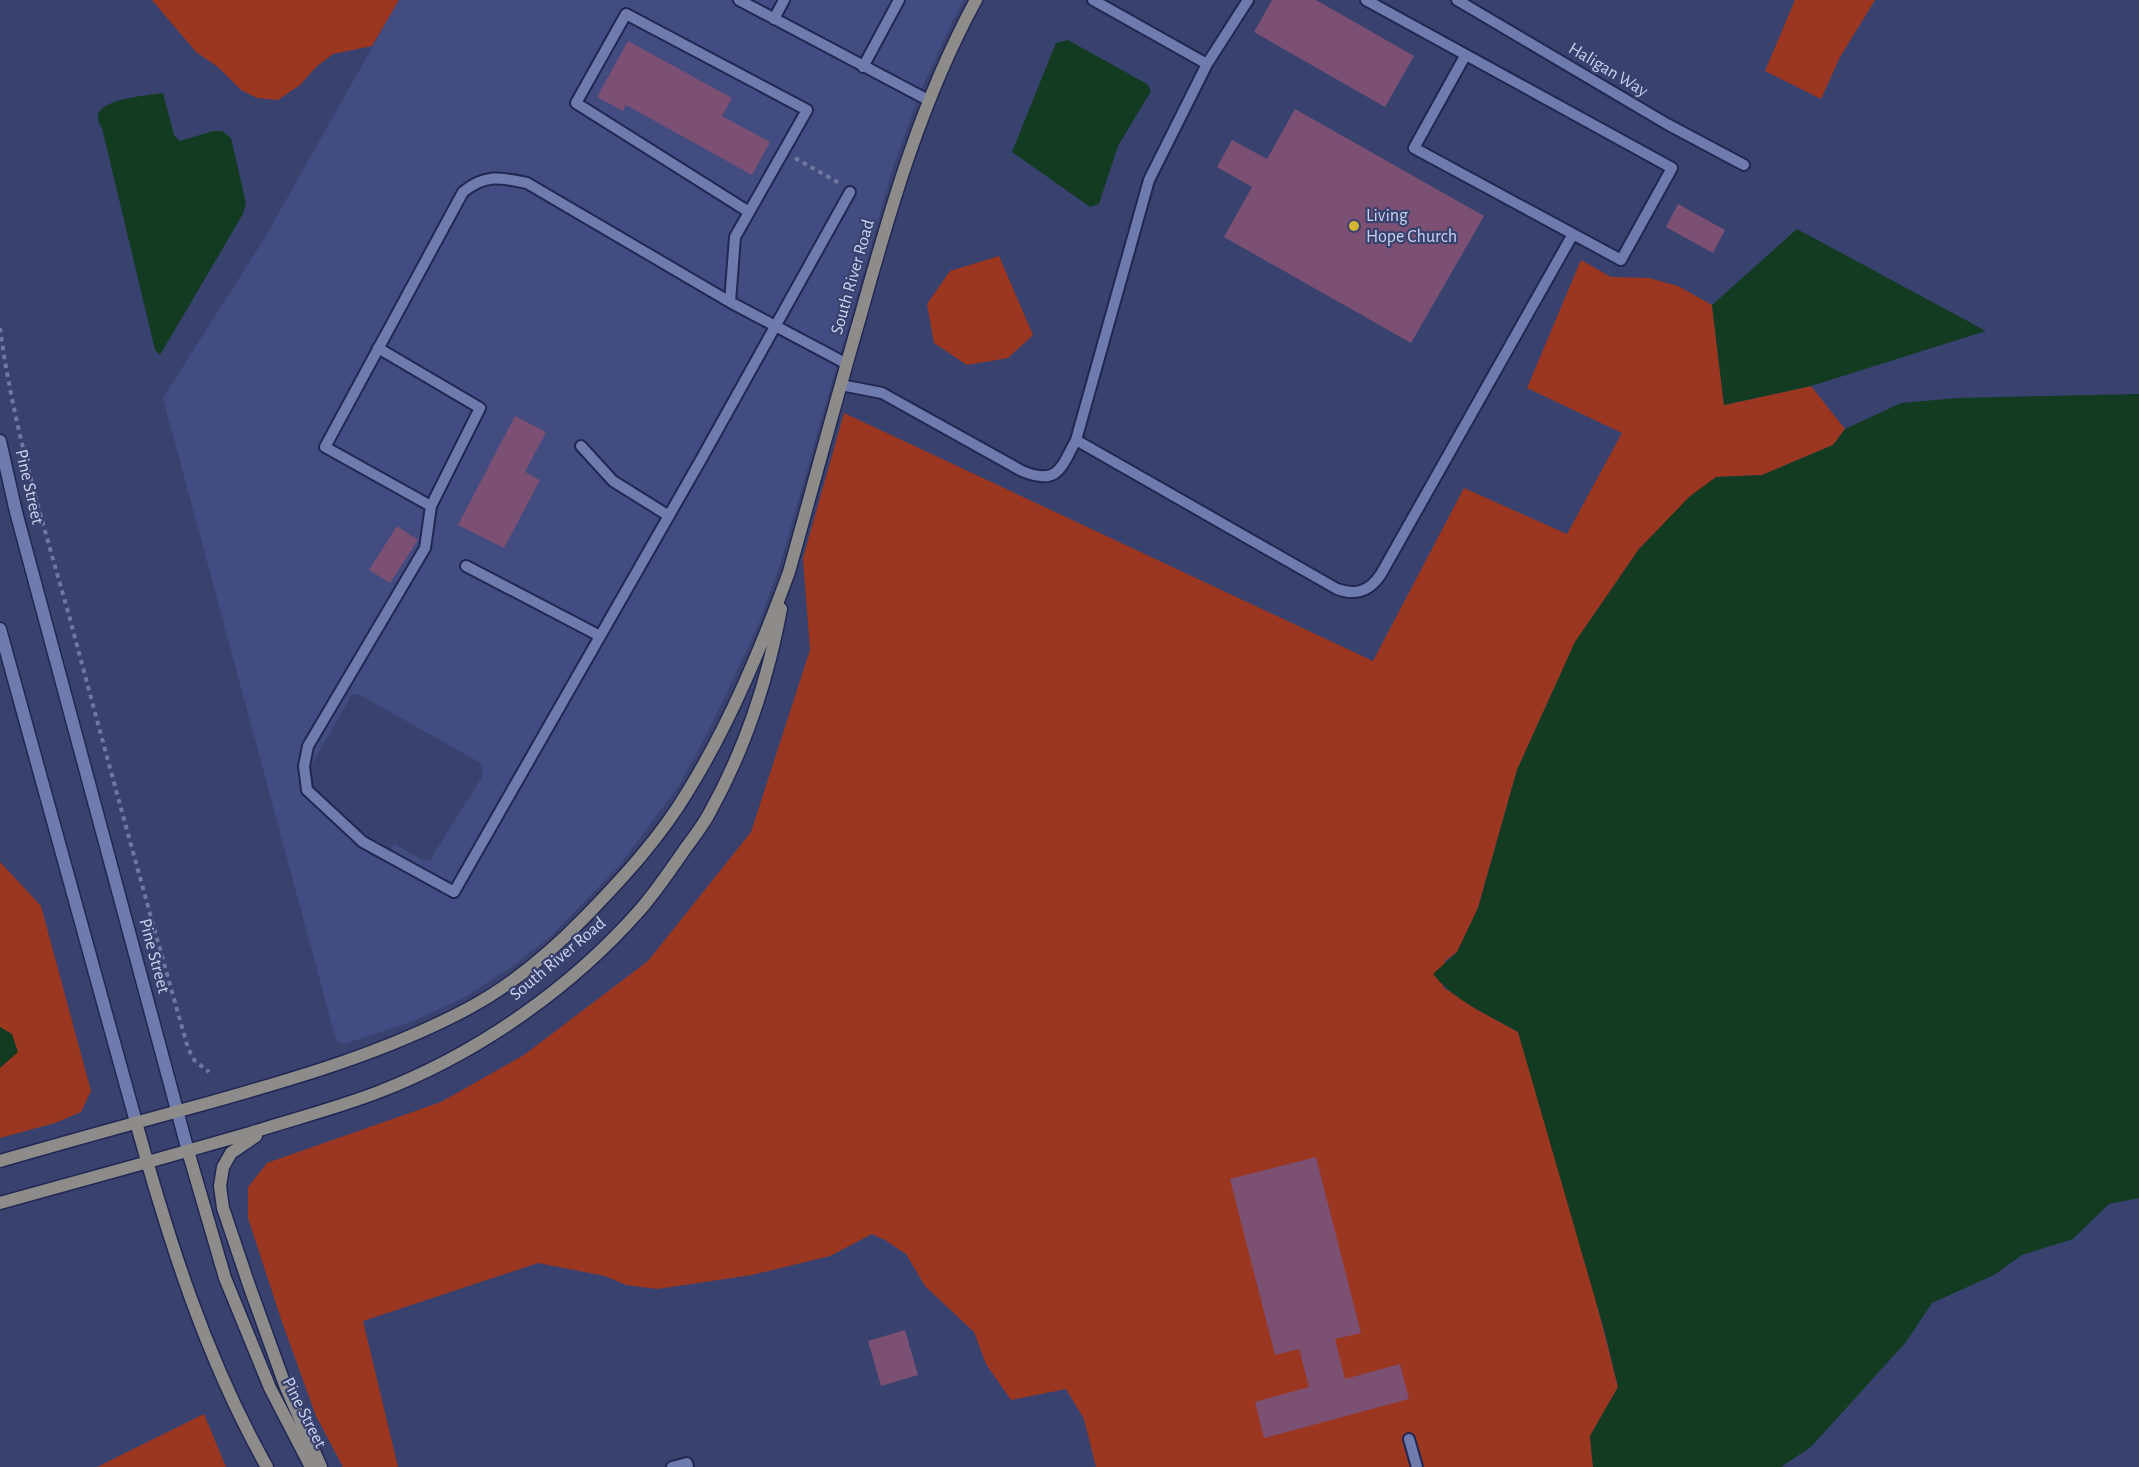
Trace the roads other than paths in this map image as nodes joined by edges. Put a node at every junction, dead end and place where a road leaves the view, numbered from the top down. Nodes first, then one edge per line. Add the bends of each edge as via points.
1 (739, 0) edge
2 (784, 0) edge
3 (899, 0) edge
4 (976, 0) edge
5 (1093, 0) edge
6 (1248, 0) edge
7 (1366, 0) edge
8 (1457, 0) edge
9 (774, 19) junction
10 (1465, 56) junction
11 (1207, 64) junction
12 (863, 67) junction
13 (928, 100) junction
14 (1744, 165) dead end
15 (846, 188) road end
16 (749, 212) junction
17 (1573, 234) junction
18 (730, 302) junction
19 (775, 326) junction
20 (378, 348) junction
21 (847, 364) junction
22 (841, 385) junction
23 (1076, 440) junction
24 (0, 441) edge
25 (581, 446) dead end
26 (431, 506) junction
27 (669, 516) junction
28 (466, 566) dead end
29 (789, 572) junction
30 (0, 629) edge
31 (600, 636) junction
32 (177, 1111) junction
33 (136, 1122) junction
34 (275, 1125) junction
35 (188, 1151) junction
36 (0, 1161) edge
37 (148, 1163) junction
38 (0, 1203) edge
39 (1409, 1439) dead end
40 (267, 1467) edge
41 (311, 1467) edge
42 (321, 1467) edge
43 (672, 1467) edge
44 (688, 1467) edge
45 (1417, 1467) edge

1 - 9 lane
2 - 9 lane
3 - 12 lane
4 - 13 main road, South River Road
5 - 11 lane
6 - 11 lane
7 - 10 lane
8 - 14 lane, Haligan Way
9 - 12 lane
10 - 17 lane via 1414,148
10 - 17 lane via 1672,168 1621,260
11 - 23 lane via 1149,180
12 - 13 lane
13 - 21 main road, South River Road via 902,171
15 - 19 lane
16 - 16 lane via 807,110 626,14 576,103
16 - 18 lane via 735,237
17 - 23 lane via 1377,580 1363,591 1337,589
18 - 19 lane
18 - 20 lane via 526,183 501,177 476,182 463,192
19 - 21 lane
19 - 27 lane
20 - 26 lane via 480,408
20 - 26 lane via 325,447
21 - 22 main road, South River Road
22 - 23 lane via 882,393 1022,471 1043,478 1052,476 1062,466
22 - 29 main road, South River Road
24 - 32 street, Pine Street
25 - 27 lane via 613,481
26 - 31 lane via 425,548 308,746 304,766 307,790 363,842 454,892
27 - 31 lane
28 - 31 lane
29 - 32 main road, South River Road via 767,633 687,793 626,875 558,944 470,1008 407,1036 334,1066
29 - 34 main road, South River Road via 774,646 750,726 710,814 639,911 571,976 470,1047 382,1090
30 - 33 street
32 - 33 main road, South River Road
32 - 35 street, Pine Street
33 - 36 main road, South River Road
33 - 37 main road
34 - 35 main road, South River Road
34 - 42 main road via 231,1153 223,1167 220,1186 250,1288 285,1385
35 - 37 main road, South River Road
35 - 41 main road, Pine Street via 225,1278 270,1388
37 - 38 main road, South River Road
37 - 40 main road via 204,1333
39 - 45 lane
43 - 44 lane via 687,1463

